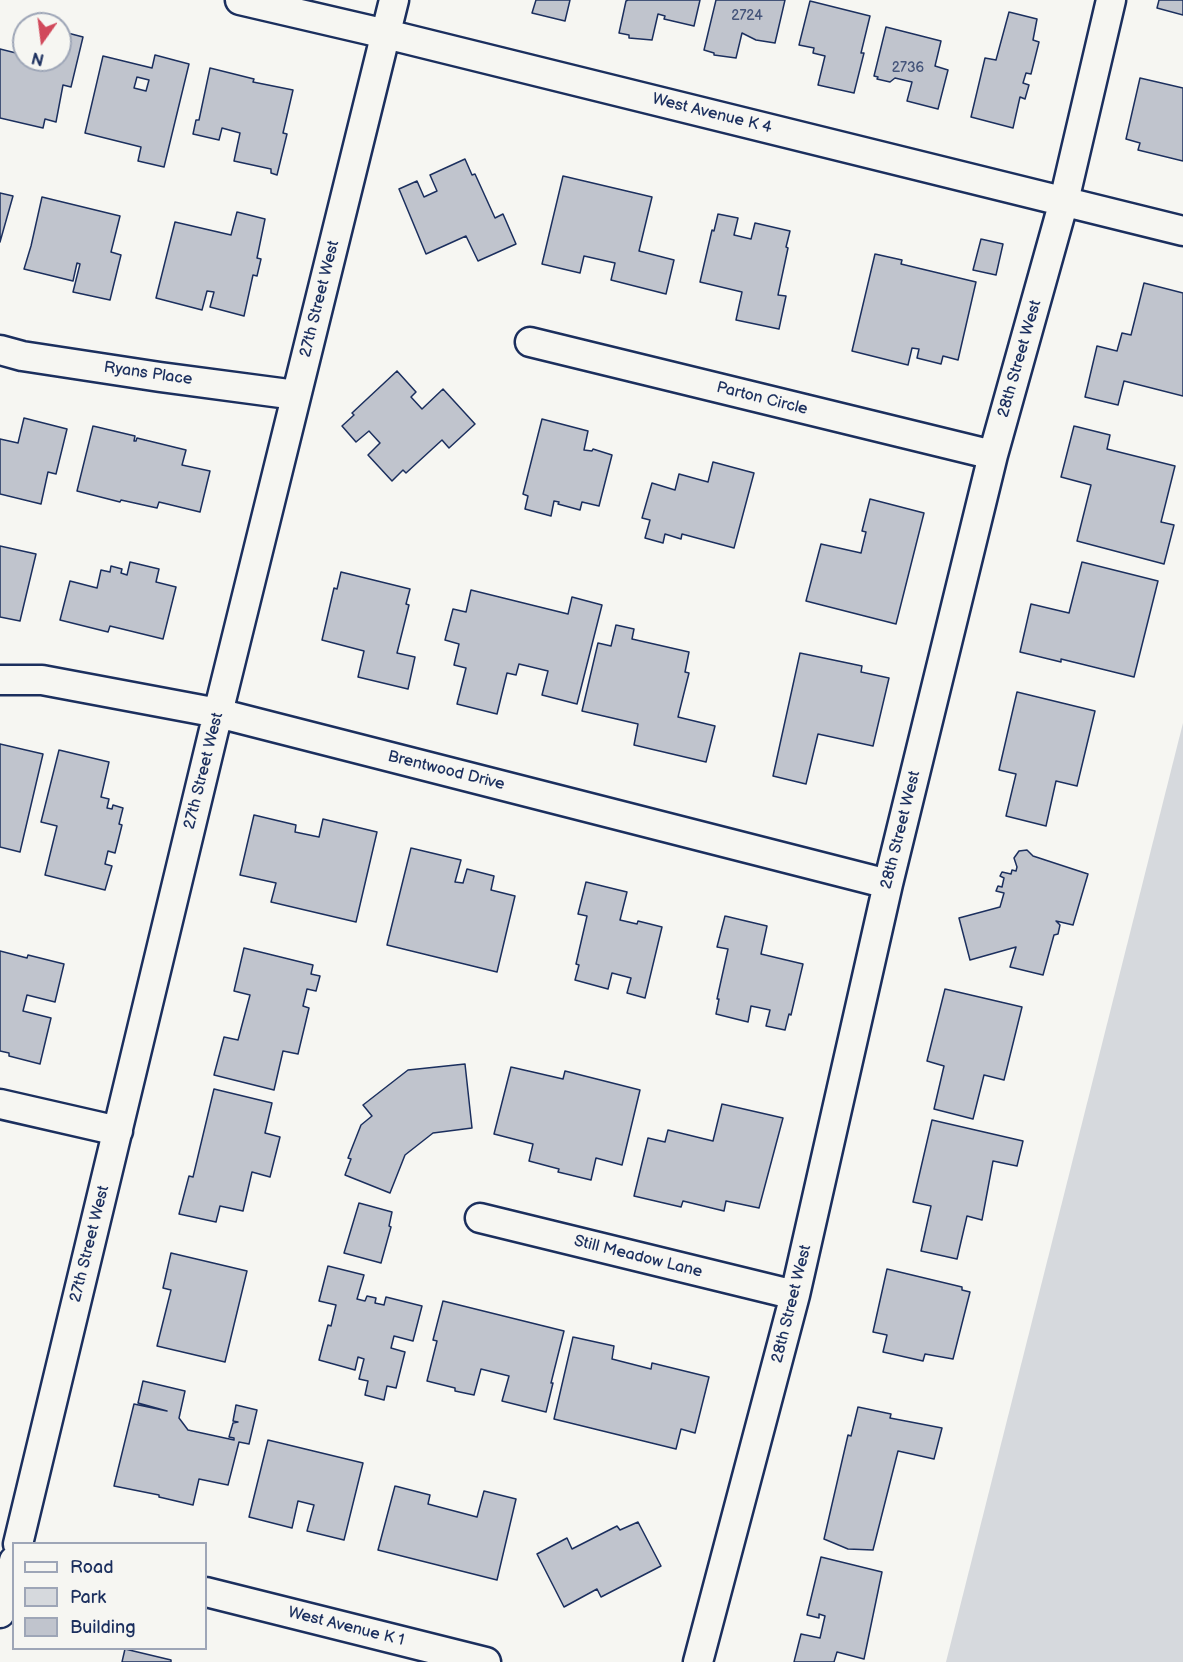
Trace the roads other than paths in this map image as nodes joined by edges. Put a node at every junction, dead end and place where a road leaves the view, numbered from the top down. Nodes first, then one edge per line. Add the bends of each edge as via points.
1 (240, 0) edge
2 (394, 0) edge
3 (1111, 0) edge
4 (386, 34) junction
5 (1064, 201) junction
6 (1183, 231) edge
7 (530, 342) dead end
8 (0, 350) edge
9 (297, 395) junction
10 (993, 455) junction
11 (0, 680) edge
12 (218, 713) junction
13 (888, 884) junction
14 (0, 1104) edge
15 (118, 1131) junction
16 (480, 1218) dead end
17 (795, 1295) junction
18 (18, 1542) edge
19 (12, 1568) edge
20 (207, 1592) edge
21 (0, 1613) edge
22 (486, 1662) edge
23 (698, 1662) edge

1 - 4 street, West Avenue K 4
2 - 4 street, 27th Street West
3 - 5 street, 28th Street West
4 - 5 street, West Avenue K 4
4 - 9 street, 27th Street West
5 - 6 street, West Avenue K 4
5 - 10 street, 28th Street West
7 - 10 street, Parton Circle
8 - 9 street, Ryans Place
9 - 12 street, 27th Street West
10 - 13 street, 28th Street West
11 - 12 street, Brentwood Drive via 42,680
12 - 13 street, Brentwood Drive
12 - 15 street, 27th Street West
13 - 17 street, 28th Street West
14 - 15 street
15 - 18 street, 27th Street West
16 - 17 street, Still Meadow Lane
17 - 23 street, 28th Street West
19 - 21 street
20 - 22 street, West Avenue K 1

